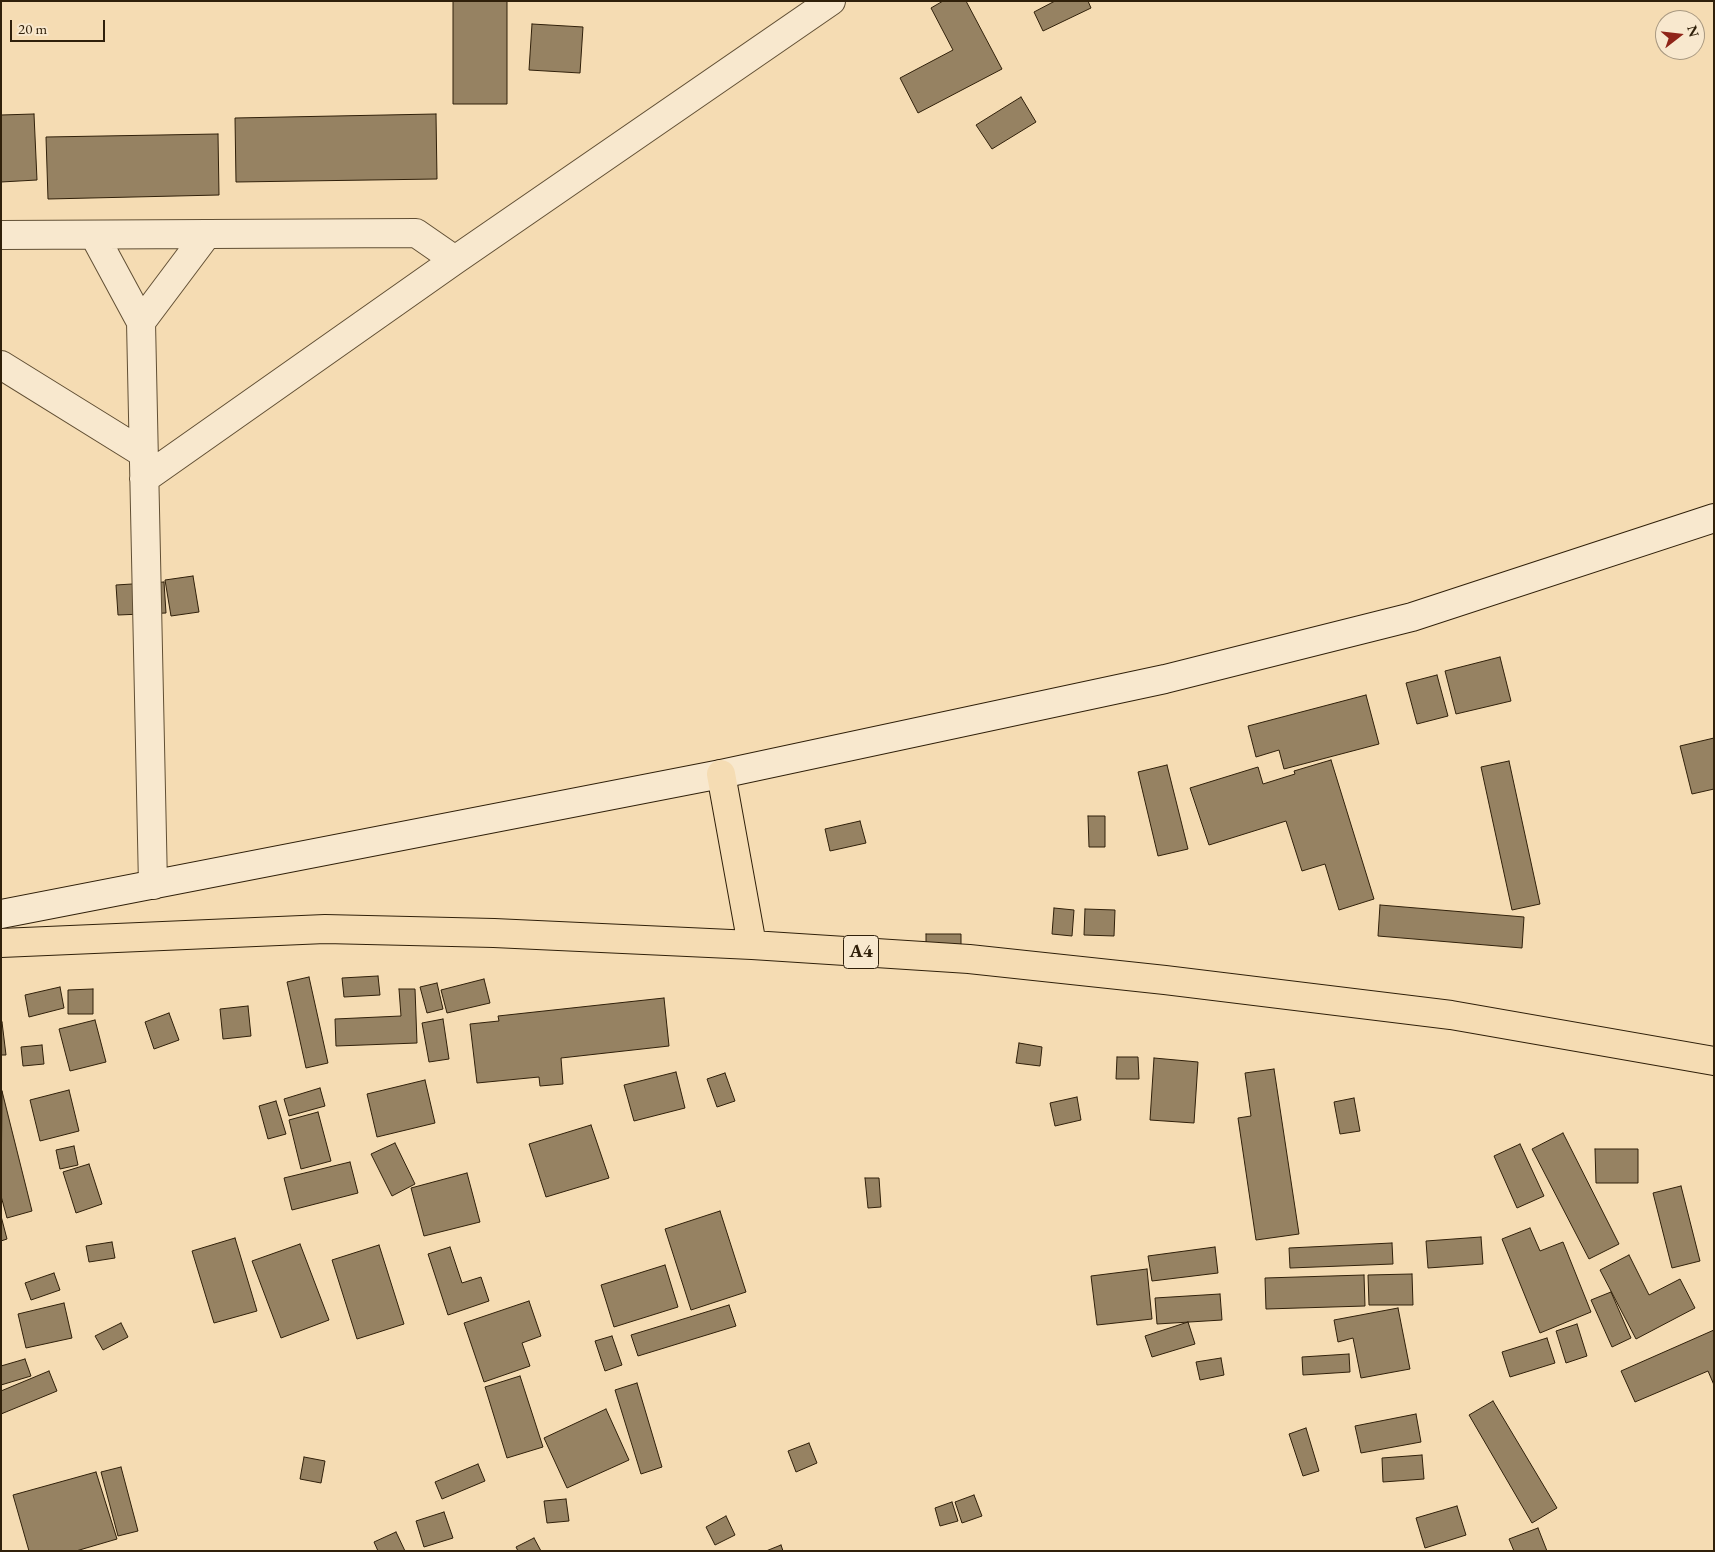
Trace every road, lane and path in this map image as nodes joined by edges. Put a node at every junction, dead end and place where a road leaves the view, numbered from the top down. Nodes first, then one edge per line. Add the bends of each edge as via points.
1 (831, 1) edge
2 (94, 234) junction
3 (207, 234) junction
4 (1, 235) edge
5 (454, 260) junction
6 (141, 322) junction
7 (1, 365) edge
8 (144, 466) junction
9 (1714, 518) edge
10 (721, 774) junction
11 (153, 885) junction
12 (1, 914) edge
13 (1, 943) edge
14 (752, 945) junction
15 (1714, 1061) edge

1 - 5 street
2 - 3 street
2 - 4 street
2 - 6 street
3 - 5 street via 416,233
3 - 6 street
5 - 8 street
6 - 8 street
7 - 8 street
8 - 11 street
9 - 10 street via 1403,619 1165,679
10 - 11 street
10 - 14 highway
11 - 12 street
13 - 14 highway, A4 via 324,929
14 - 15 highway, A4 via 968,959 1382,1006

